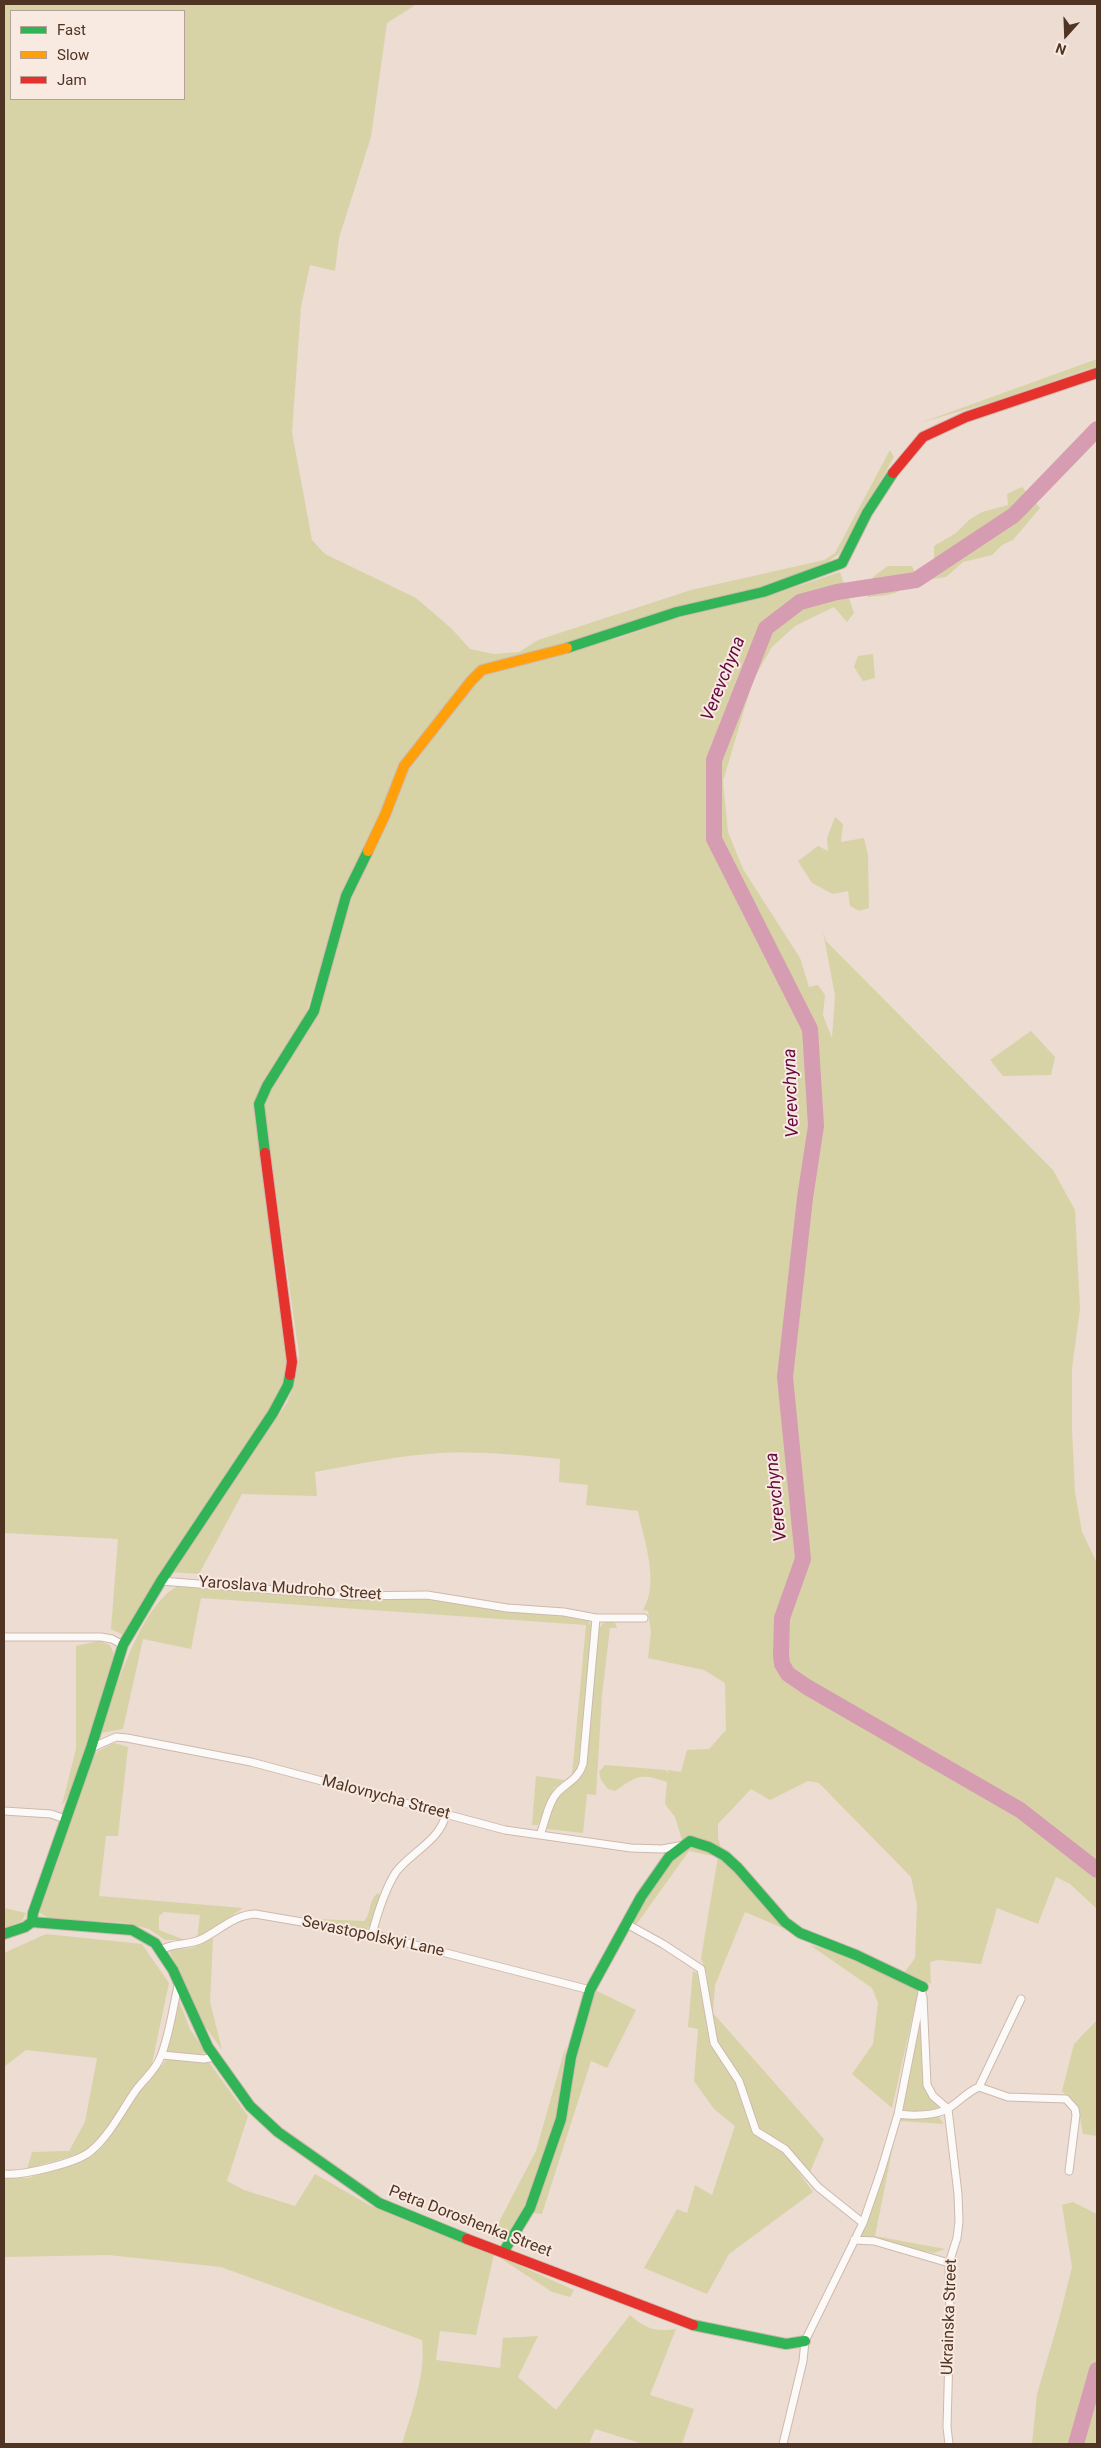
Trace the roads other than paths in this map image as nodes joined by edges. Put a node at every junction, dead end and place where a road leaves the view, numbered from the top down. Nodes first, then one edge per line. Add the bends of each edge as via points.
1 (1097, 373) edge
2 (162, 1581) junction
3 (596, 1618) junction
4 (644, 1618) dead end
5 (4, 1638) edge
6 (123, 1645) junction
7 (91, 1748) junction
8 (4, 1812) edge
9 (446, 1814) junction
10 (66, 1819) junction
11 (540, 1835) junction
12 (687, 1843) junction
13 (32, 1922) junction
14 (625, 1923) junction
15 (4, 1934) edge
16 (372, 1934) junction
17 (161, 1950) junction
18 (179, 1982) junction
19 (922, 1987) junction
20 (590, 1990) junction
21 (1021, 1999) dead end
22 (162, 2055) junction
23 (215, 2057) junction
24 (979, 2087) junction
25 (948, 2109) junction
26 (898, 2114) junction
27 (1070, 2171) dead end
28 (4, 2174) edge
29 (863, 2223) junction
30 (854, 2240) junction
31 (504, 2251) junction
32 (949, 2263) junction
33 (804, 2341) junction
34 (783, 2444) edge
35 (949, 2444) edge

1 - 2 street via 966,417 923,437 901,461 867,513 842,563 763,592 678,612 562,650 482,670 417,748 404,766 385,815 346,896 314,1011 258,1104 292,1362 288,1385 273,1413
2 - 3 street, Yaroslava Mudroho Street via 350,1596 427,1595
2 - 6 street
3 - 4 street, Yaroslava Mudroho Street
3 - 11 street via 583,1764 580,1773 552,1801
5 - 6 street via 101,1638
6 - 7 street
7 - 9 street, Malovnycha Street via 116,1737 126,1738 251,1762
7 - 10 street
8 - 10 street via 51,1814
9 - 11 street, Malovnycha Street via 505,1830
9 - 16 street via 426,1846 395,1874
10 - 13 street via 32,1913
11 - 12 street, Malovnycha Street via 643,1849
12 - 14 street via 669,1857
12 - 19 street via 704,1844 735,1863 776,1912 798,1932
13 - 15 street
13 - 17 street, Petra Doroshenka Street via 132,1930 148,1937
14 - 20 street
14 - 29 street via 700,1969 714,2043 739,2081 756,2131 785,2149 818,2188
16 - 17 street, Sevastopolskyi Lane via 246,1914 200,1940 170,1944
16 - 20 street, Sevastopolskyi Lane
17 - 18 street, Petra Doroshenka Street
18 - 22 street
18 - 23 street, Petra Doroshenka Street via 193,2018
19 - 25 street via 927,2085 933,2096
19 - 26 street
20 - 31 street via 571,2057 561,2119 530,2208
21 - 24 street
22 - 23 street
22 - 28 street via 155,2069 90,2153 32,2172
23 - 31 street, Petra Doroshenka Street via 263,2120 363,2193 395,2211
24 - 25 street
24 - 27 street via 1008,2097 1061,2098 1072,2104 1076,2115
25 - 26 street via 936,2113
25 - 32 street, Ukrainska Street via 959,2222
26 - 29 street
29 - 30 street
30 - 32 street via 874,2241
30 - 33 street
31 - 33 street, Petra Doroshenka Street via 689,2324 786,2344
32 - 35 street, Ukrainska Street
33 - 34 street via 804,2361

